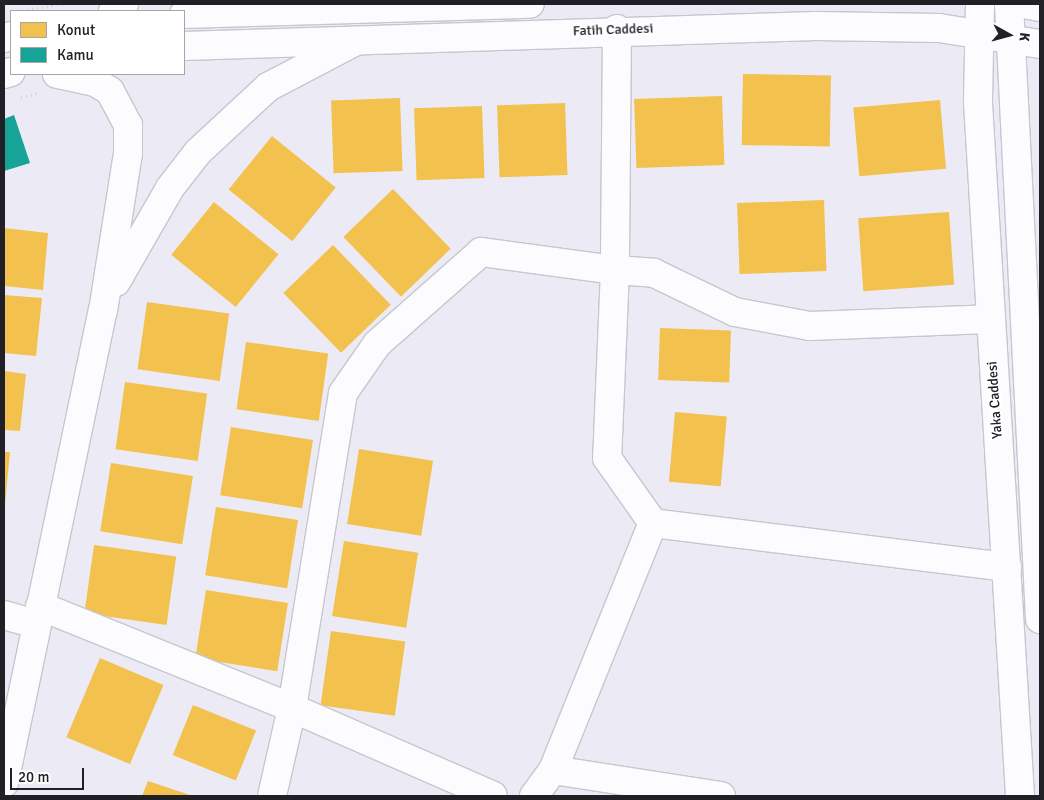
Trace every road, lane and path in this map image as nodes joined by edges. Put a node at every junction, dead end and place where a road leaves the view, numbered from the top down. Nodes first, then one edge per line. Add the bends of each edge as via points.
1 (63, 4) edge
2 (530, 4) edge
3 (980, 4) edge
4 (1009, 4) edge
5 (1024, 4) edge
6 (342, 6) edge
7 (1040, 7) edge
8 (51, 10) edge
9 (185, 14) edge
10 (617, 29) junction
11 (979, 31) junction
12 (1012, 37) junction
13 (362, 38) junction
14 (1040, 44) edge
15 (185, 46) edge
16 (61, 75) edge
17 (615, 270) junction
18 (103, 311) junction
19 (989, 319) junction
20 (1032, 336) edge
21 (653, 523) junction
22 (1007, 567) junction
23 (4, 615) edge
24 (38, 615) junction
25 (1040, 619) edge
26 (292, 708) junction
27 (553, 770) junction
28 (4, 783) edge
29 (272, 796) edge
30 (493, 796) edge
31 (534, 796) edge
32 (722, 796) edge
33 (1020, 796) edge

1 - 8 path
2 - 6 street
3 - 11 street, Yaka Caddesi
4 - 12 street
5 - 7 street
6 - 9 street
10 - 11 street, Fatih Caddesi via 816,26
10 - 13 street, Fatih Caddesi
10 - 17 street
11 - 12 street, Fatih Caddesi
11 - 19 street, Yaka Caddesi via 978,103
12 - 14 street, Fatih Caddesi
12 - 20 street
13 - 15 street, Fatih Caddesi
13 - 18 street via 299,67 268,88 198,152 132,250
16 - 18 street via 103,86 118,101 128,125 128,154
17 - 19 street via 654,273 735,312 810,326
17 - 21 street via 607,458
17 - 26 street via 481,252 377,344 343,393
18 - 24 street
19 - 22 street, Yaka Caddesi
20 - 25 street
21 - 22 street
21 - 27 street
22 - 33 street, Yaka Caddesi
23 - 24 street
24 - 26 street
24 - 28 street
26 - 29 street
26 - 30 street
27 - 31 street
27 - 32 street

